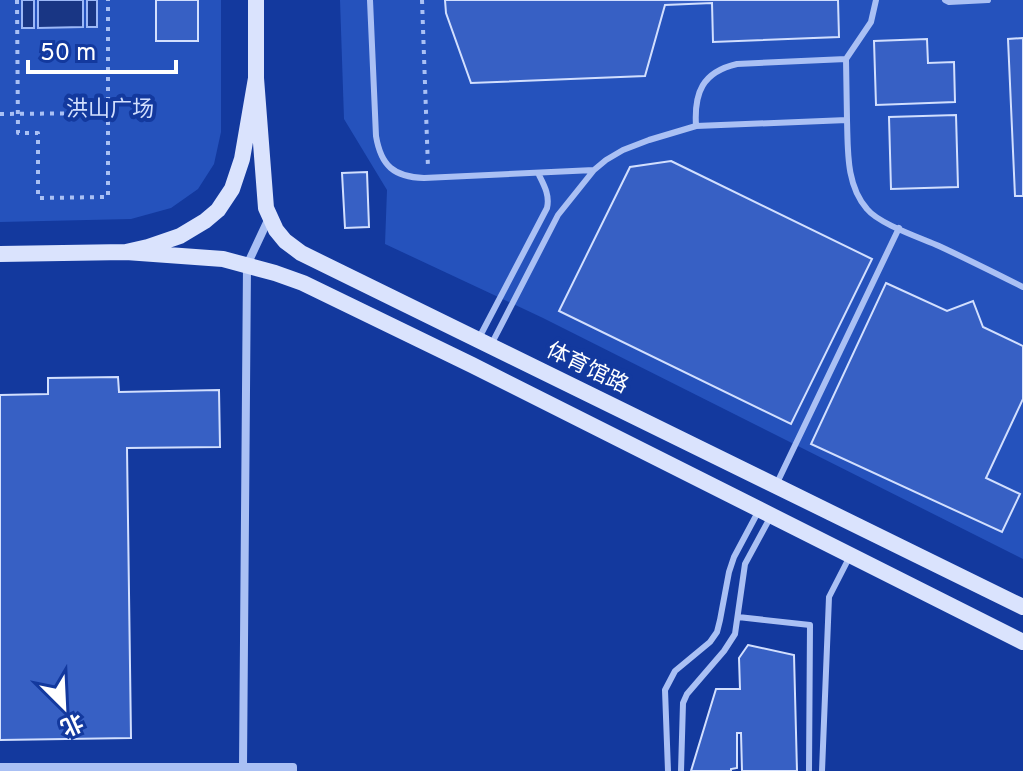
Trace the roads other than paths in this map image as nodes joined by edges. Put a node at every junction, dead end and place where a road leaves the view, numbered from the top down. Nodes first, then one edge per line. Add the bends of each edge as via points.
1 (256, 0) edge
2 (370, 0) edge
3 (876, 0) edge
4 (945, 0) edge
5 (988, 0) edge
6 (846, 59) junction
7 (256, 78) junction
8 (847, 120) junction
9 (696, 126) junction
10 (594, 170) junction
11 (538, 173) junction
12 (269, 217) junction
13 (899, 228) junction
14 (126, 252) junction
15 (0, 254) edge
16 (247, 265) junction
17 (1023, 287) edge
18 (484, 343) junction
19 (775, 486) junction
20 (766, 512) junction
21 (851, 554) junction
22 (1023, 607) edge
23 (738, 617) junction
24 (1023, 642) edge
25 (0, 767) edge
26 (243, 767) junction
27 (293, 771) edge
28 (668, 771) edge
29 (681, 771) edge
30 (809, 771) edge
31 (822, 771) edge

1 - 7 main road
2 - 11 lane via 378,147 384,161 408,178
3 - 6 lane via 871,22
4 - 5 lane
6 - 8 lane
6 - 9 lane via 723,68 697,94
7 - 12 main road
7 - 14 main road via 242,159 227,200 180,236
8 - 9 lane
8 - 13 lane via 849,171 856,192 873,215
9 - 10 lane via 623,150
10 - 11 lane
10 - 18 lane via 558,215
11 - 18 lane via 547,191 547,208
12 - 16 street
12 - 18 main road, 体育馆路 via 301,253
13 - 17 lane
13 - 19 lane
14 - 15 main road
14 - 16 main road
16 - 20 main road via 303,283
16 - 26 street
18 - 19 main road, 体育馆路
19 - 22 main road, 体育馆路
20 - 21 main road
20 - 23 lane via 745,564
20 - 28 lane via 734,557 717,632 675,671 665,690
21 - 24 main road
21 - 31 lane via 829,597
23 - 29 lane via 730,644 683,703
23 - 30 lane via 810,625
25 - 26 street
26 - 27 street

